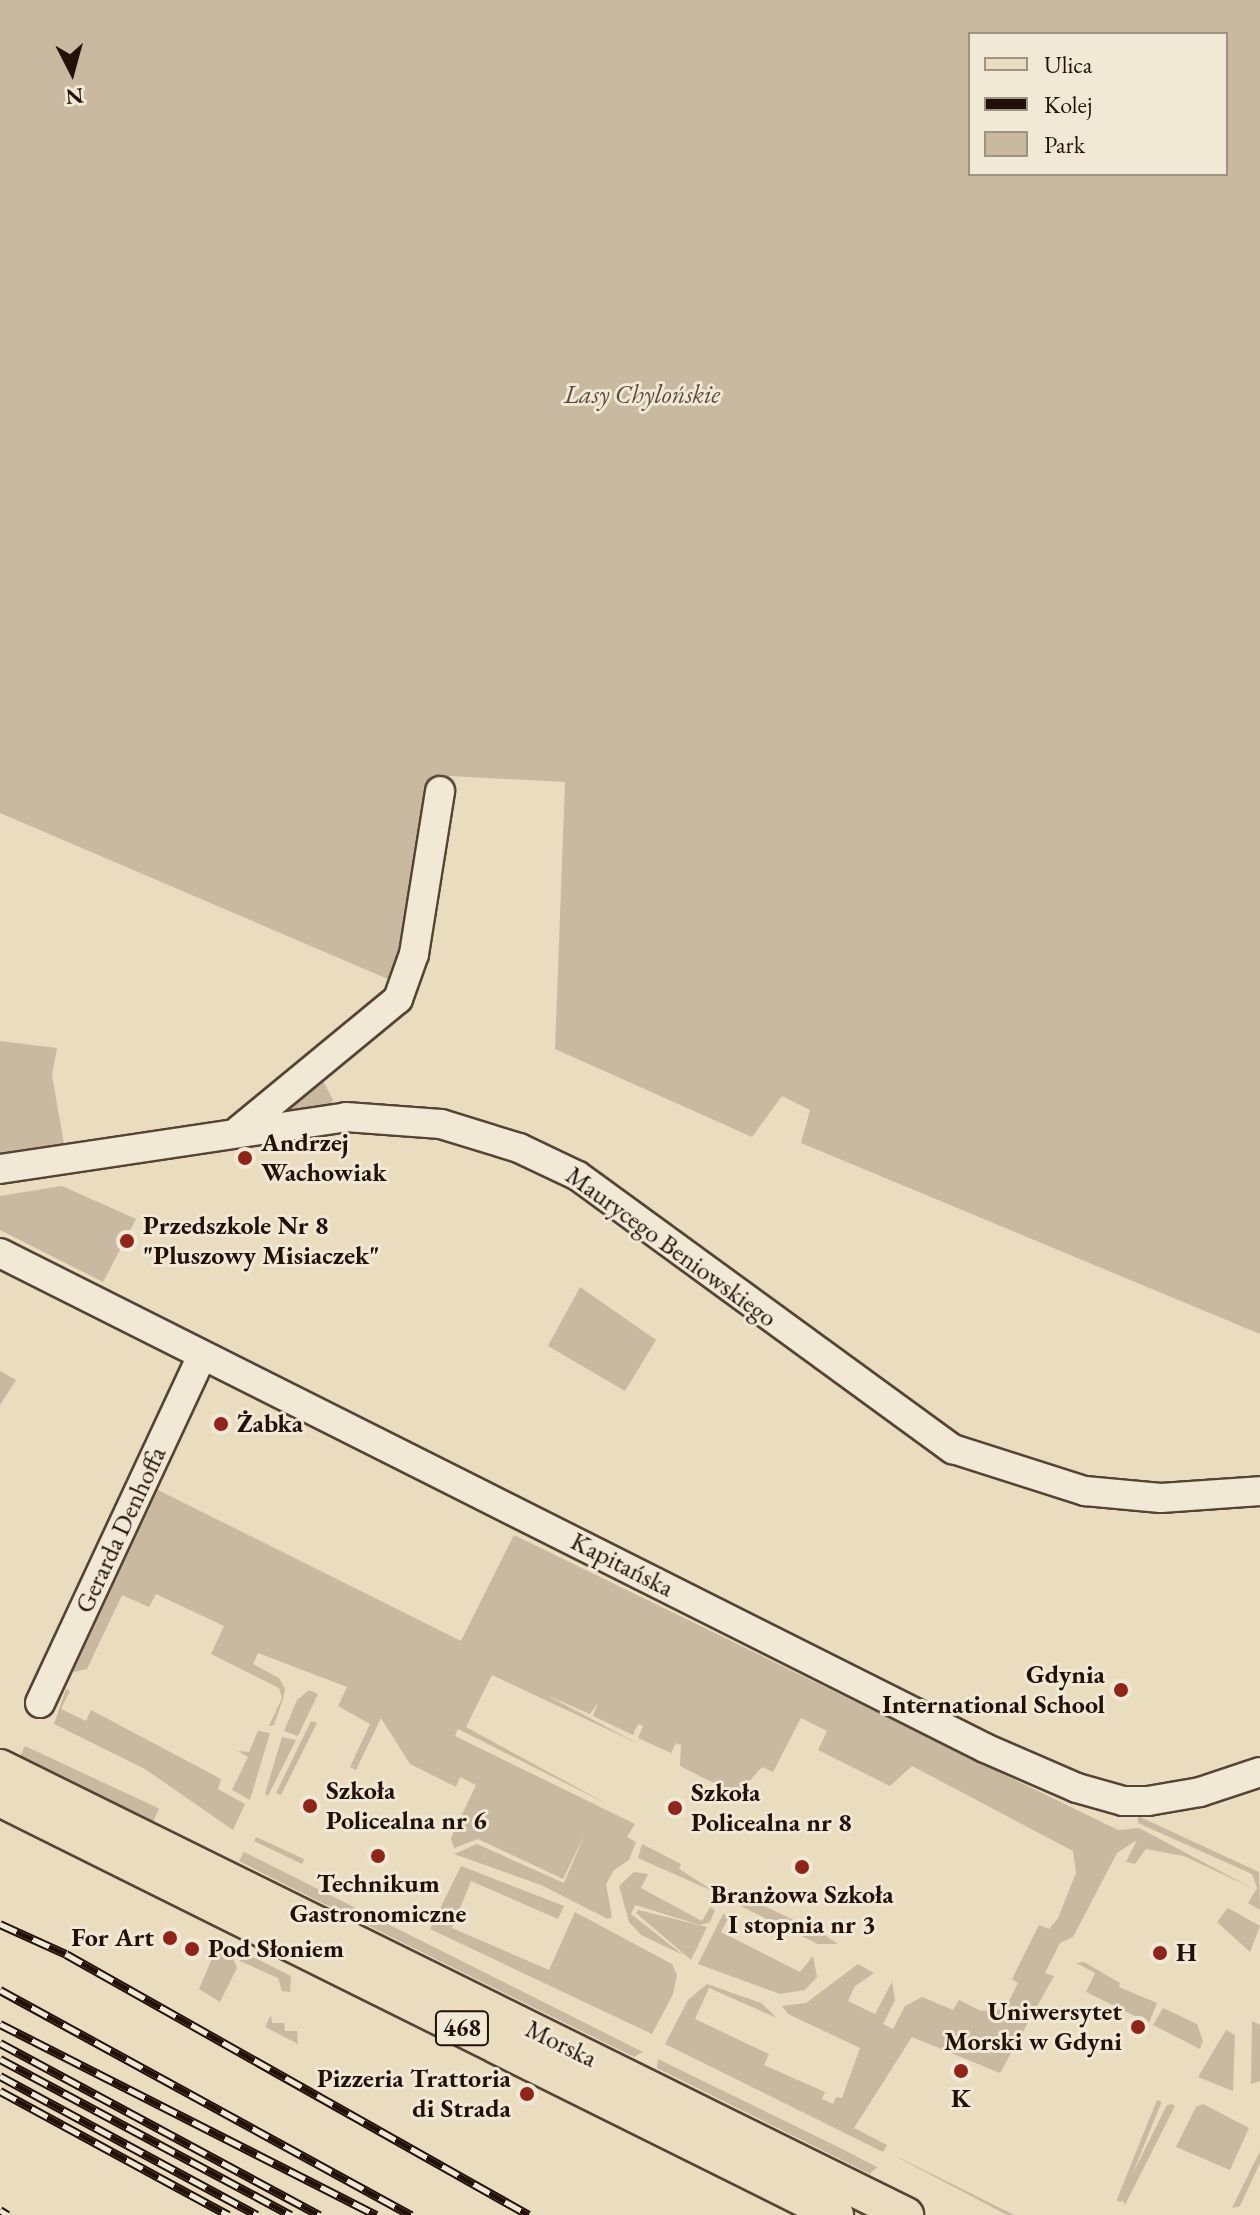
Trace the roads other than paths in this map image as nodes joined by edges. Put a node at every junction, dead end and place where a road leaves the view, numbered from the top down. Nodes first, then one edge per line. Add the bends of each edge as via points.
1 (440, 791) dead end
2 (239, 1130) junction
3 (0, 1169) edge
4 (0, 1253) edge
5 (202, 1356) junction
6 (1260, 1491) edge
7 (40, 1703) dead end
8 (0, 1767) edge
9 (1260, 1772) edge
10 (0, 1799) edge
11 (836, 2215) edge
12 (906, 2215) edge

1 - 2 street via 406,982 398,999
2 - 3 street, Maurycego Beniowskiego
2 - 6 street, Maurycego Beniowskiego via 346,1117 441,1124 519,1148 578,1176 953,1449 1085,1491 1161,1498
4 - 5 street, Kapitańska
5 - 7 street, Gerarda Denhoffa
5 - 9 street, Kapitańska via 985,1748 1077,1788 1123,1801 1148,1801 1200,1792
8 - 12 main road, Morska / 468
10 - 11 main road, Morska / 468

